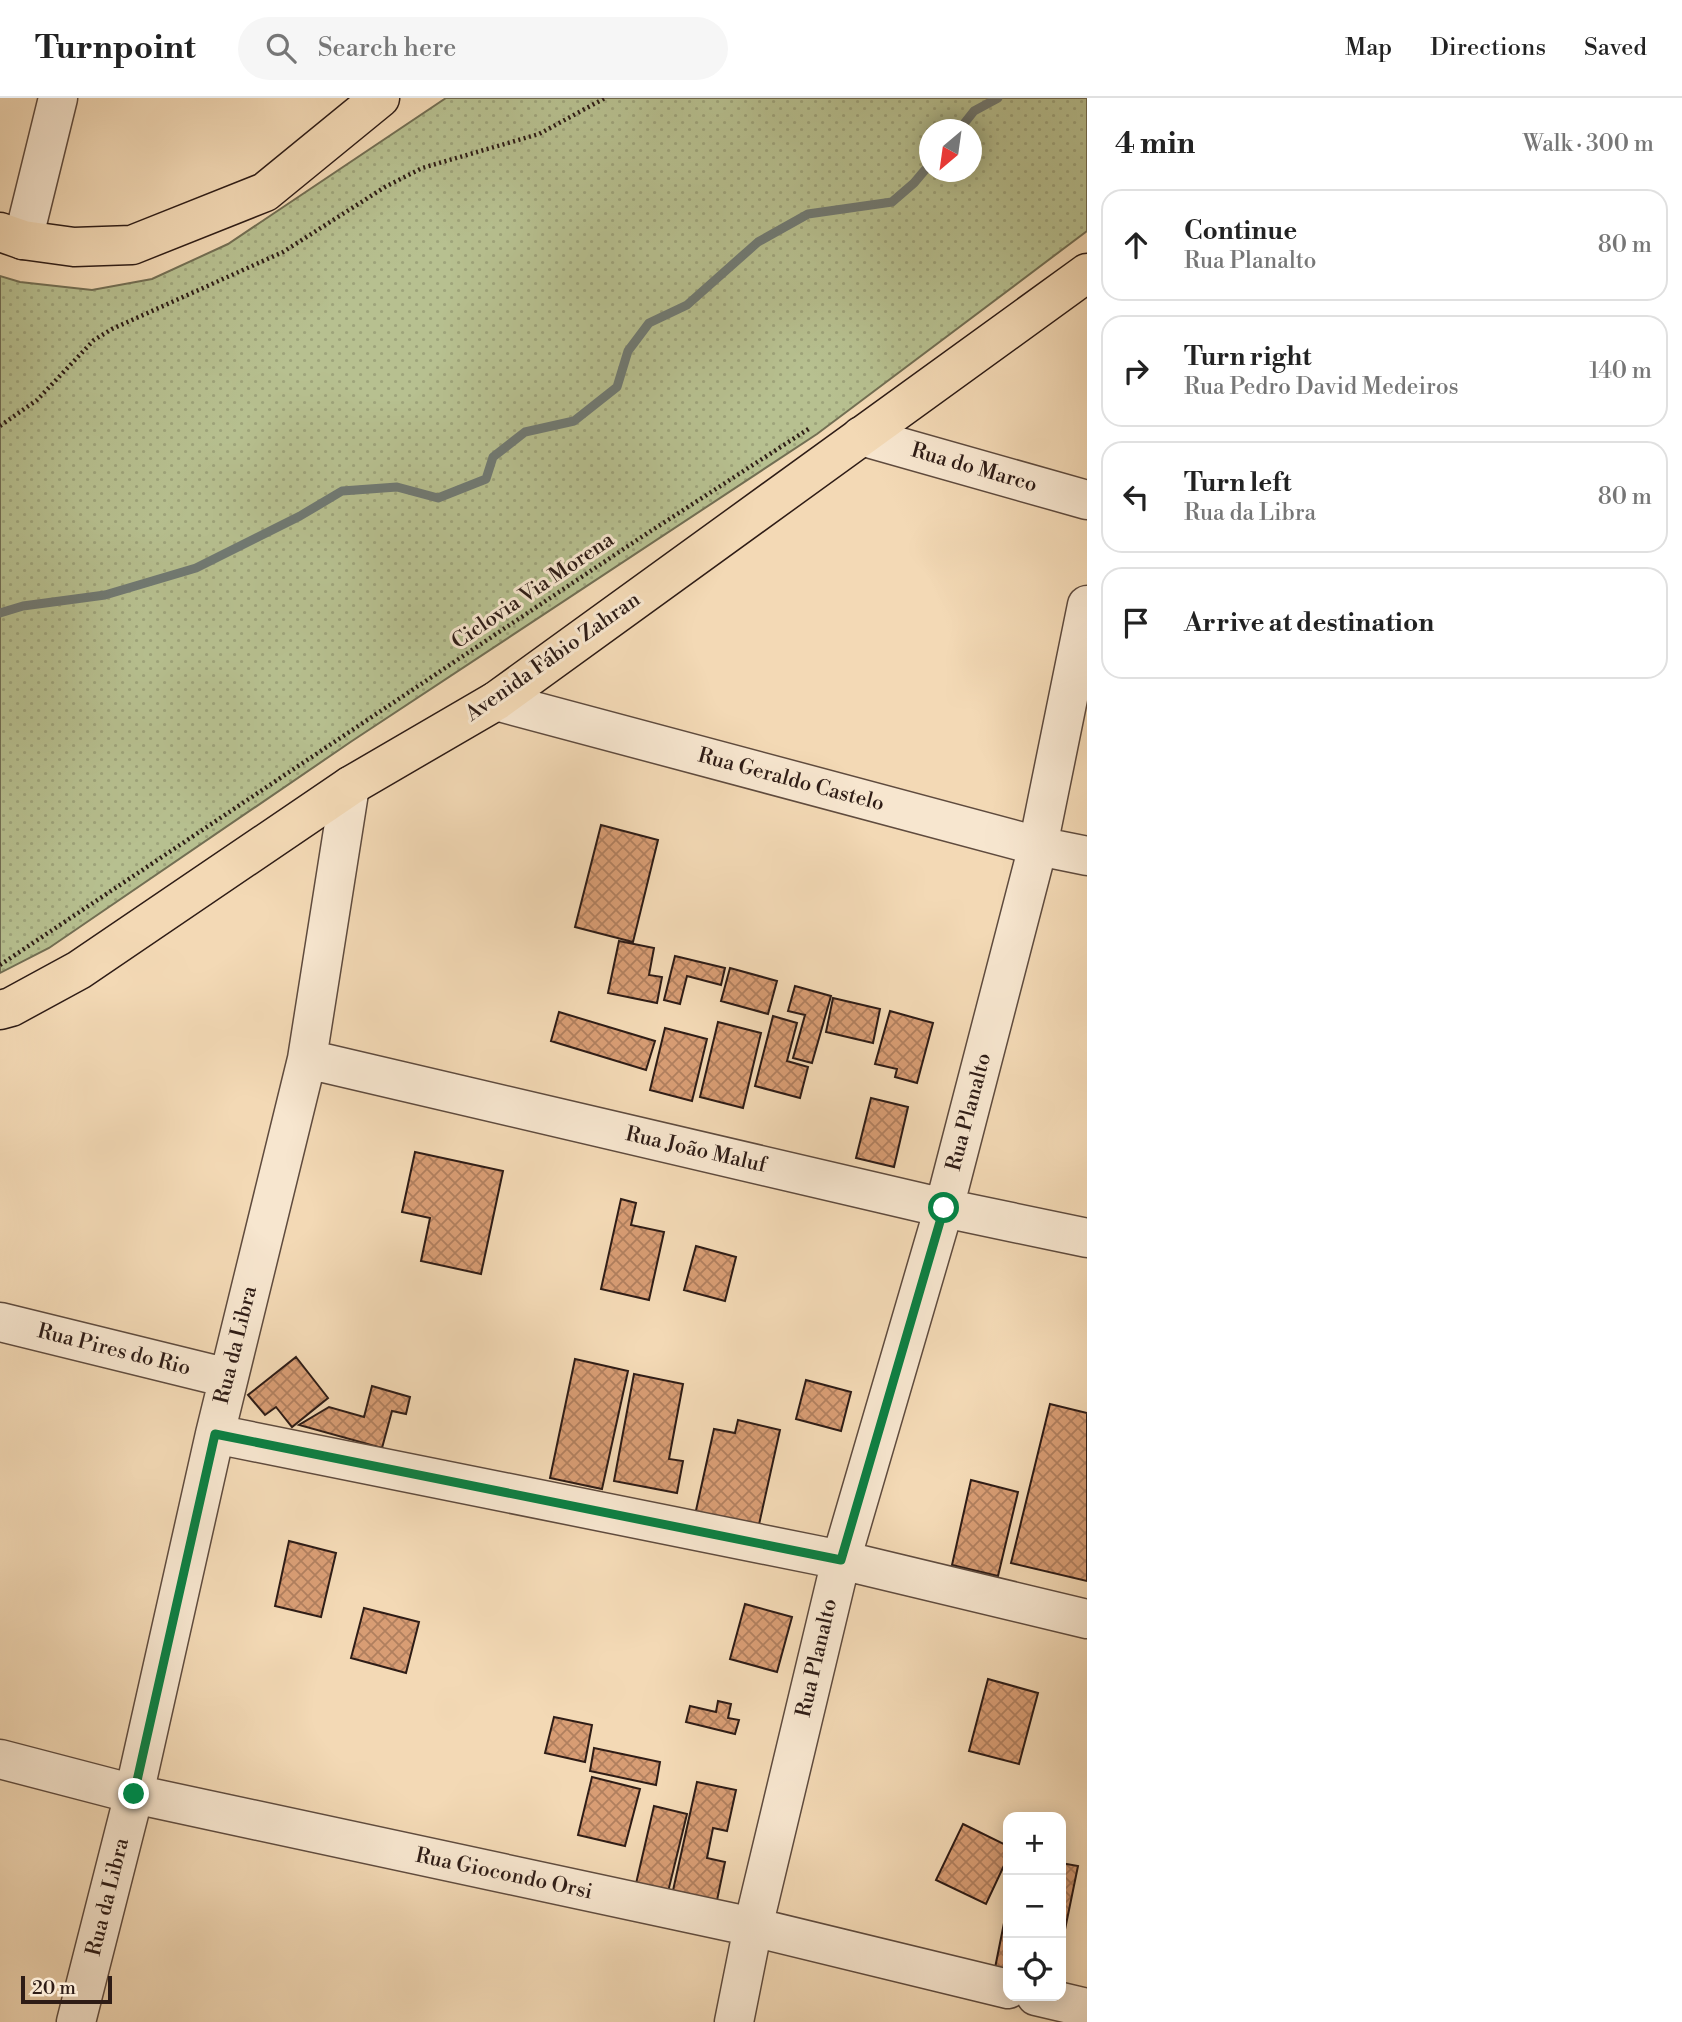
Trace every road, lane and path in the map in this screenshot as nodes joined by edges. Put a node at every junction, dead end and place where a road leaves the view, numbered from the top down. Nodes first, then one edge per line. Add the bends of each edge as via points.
1 (58, 98) edge
2 (380, 98) edge
3 (605, 98) edge
4 (12, 236) edge
5 (1087, 273) edge
6 (0, 426) edge
7 (811, 427) dead end
8 (861, 436) junction
9 (1087, 500) edge
10 (1087, 605) edge
11 (496, 701) junction
12 (350, 786) junction
13 (1038, 846) junction
14 (1087, 856) edge
15 (0, 965) edge
16 (0, 1010) edge
17 (307, 1059) junction
18 (944, 1208) junction
19 (1087, 1238) edge
20 (0, 1322) edge
21 (228, 1378) junction
22 (215, 1434) junction
23 (841, 1560) junction
24 (1087, 1619) edge
25 (0, 1759) edge
26 (134, 1794) junction
27 (753, 1927) junction
28 (1003, 1988) edge
29 (1057, 2001) edge
30 (1087, 2008) edge
31 (76, 2022) edge
32 (734, 2022) edge

1 - 4 street
2 - 4 main road via 265,192 132,245 74,247
3 - 6 path via 539,134 422,168 283,252 112,329 93,340 37,400
5 - 8 main road, Avenida Fábio Zahran
7 - 15 path, Ciclovia Via Morena
8 - 9 street, Rua do Marco
8 - 11 main road, Avenida Fábio Zahran
10 - 13 street, Rua Planalto
11 - 12 main road, Avenida Fábio Zahran
11 - 13 street, Rua Geraldo Castelo
12 - 16 main road, Avenida Fábio Zahran via 79,970
12 - 17 street, Rua da Libra
13 - 14 street, Rua Geraldo Castelo
13 - 18 street, Rua Planalto
17 - 18 street, Rua João Maluf
17 - 21 street, Rua da Libra
18 - 19 street, Rua João Maluf
18 - 23 street, Rua Planalto
20 - 21 street, Rua Pires do Rio
21 - 22 street, Rua da Libra
22 - 23 street
22 - 26 street, Rua da Libra
23 - 24 street
23 - 27 street, Rua Planalto
25 - 26 street, Rua Giocondo Orsi
26 - 27 street, Rua Giocondo Orsi
26 - 31 street, Rua da Libra
27 - 28 street, Rua Giocondo Orsi
27 - 32 street, Rua Planalto
29 - 30 street

